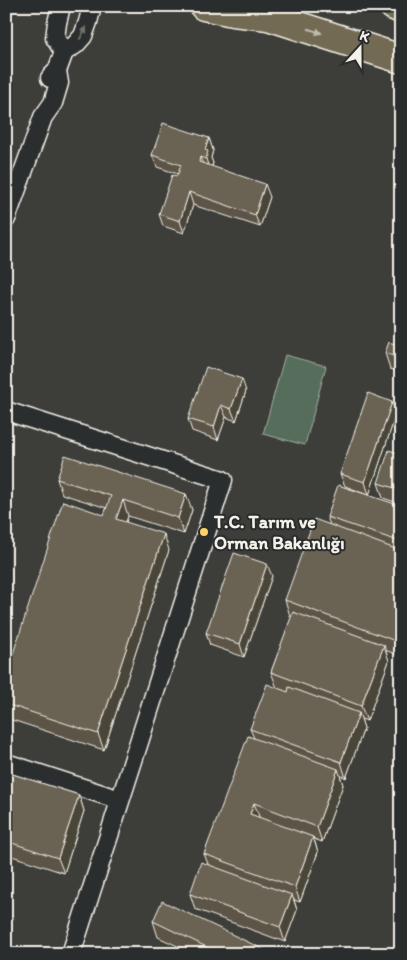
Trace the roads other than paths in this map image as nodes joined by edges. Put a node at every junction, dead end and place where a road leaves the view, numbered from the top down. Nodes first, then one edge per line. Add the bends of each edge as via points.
1 (61, 6) edge
2 (92, 6) edge
3 (204, 6) edge
4 (394, 6) edge
5 (401, 8) edge
6 (259, 11) edge
7 (64, 52) junction
8 (401, 59) edge
9 (6, 219) edge
10 (6, 411) edge
11 (6, 763) edge
12 (120, 800) junction
13 (71, 954) edge

1 - 7 street via 55,38
7 -> 2 street via 83,36
3 - 6 highway via 232,12
4 - 5 highway
6 -> 8 highway
7 - 9 street via 57,71 59,83 53,102 43,117
10 - 12 street via 223,480
11 - 12 street
12 - 13 street

